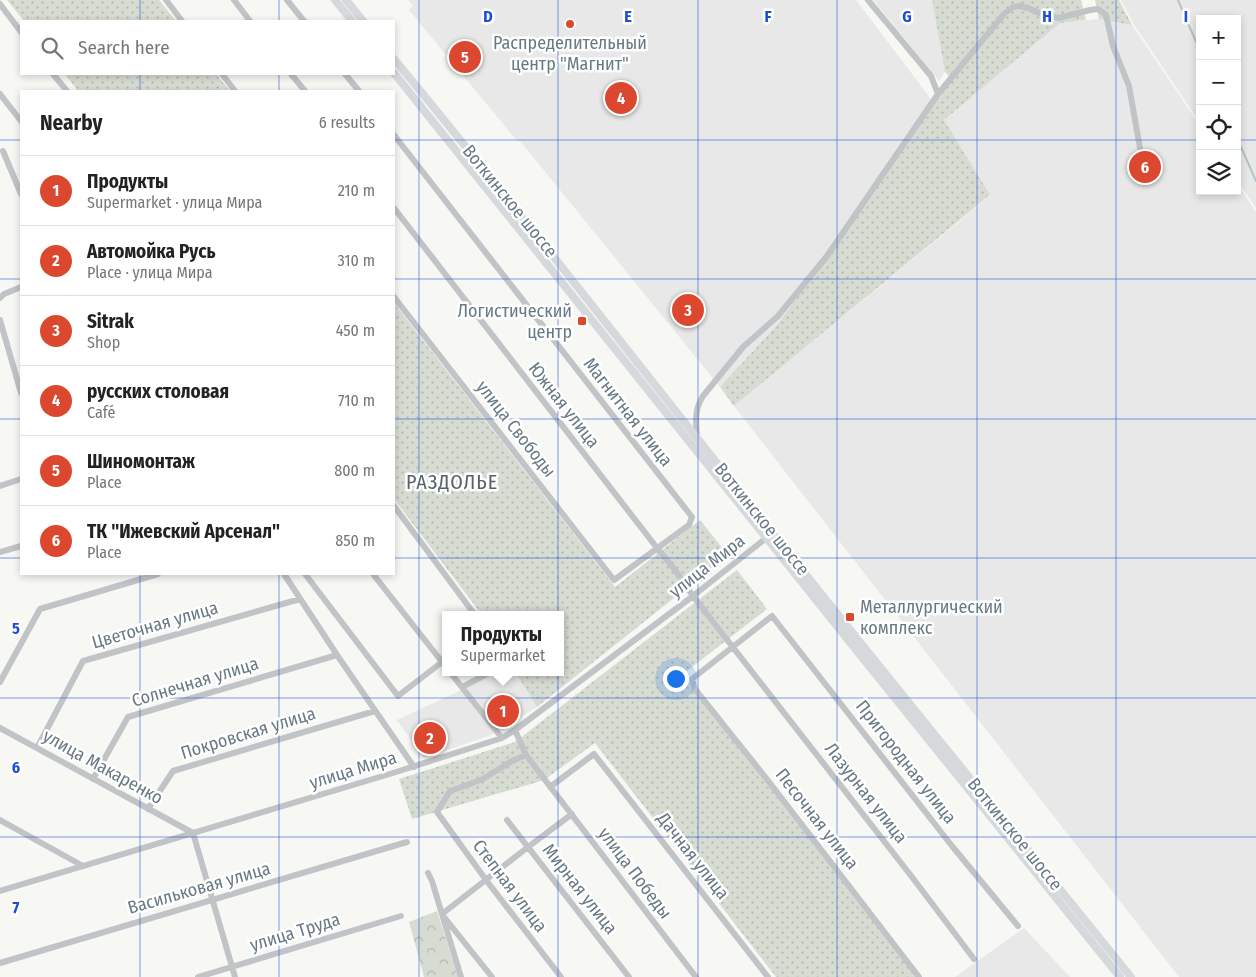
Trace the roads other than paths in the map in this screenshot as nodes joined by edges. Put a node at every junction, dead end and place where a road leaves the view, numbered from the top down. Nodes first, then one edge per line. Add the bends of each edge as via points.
1 (166, 0) edge
2 (234, 0) edge
3 (287, 0) edge
4 (335, 0) edge
5 (346, 0) edge
6 (868, 0) edge
7 (0, 4) edge
8 (181, 20) edge
9 (249, 20) edge
10 (303, 20) edge
11 (351, 20) edge
12 (362, 20) edge
13 (20, 31) edge
14 (395, 59) edge
15 (395, 73) edge
16 (54, 75) edge
17 (223, 75) edge
18 (292, 75) edge
19 (346, 75) edge
20 (66, 90) edge
21 (234, 90) edge
22 (304, 90) edge
23 (358, 90) edge
24 (0, 94) edge
25 (938, 94) junction
26 (20, 120) edge
27 (395, 136) edge
28 (1140, 148) dead end
29 (3, 151) dead end
30 (20, 192) edge
31 (395, 209) edge
32 (20, 286) edge
33 (0, 298) edge
34 (395, 298) edge
35 (0, 320) edge
36 (20, 390) edge
37 (697, 438) junction
38 (20, 479) edge
39 (0, 486) edge
40 (395, 507) edge
41 (770, 535) junction
42 (20, 546) edge
43 (657, 548) junction
44 (0, 552) edge
45 (155, 575) edge
46 (285, 575) edge
47 (306, 575) edge
48 (374, 575) edge
49 (693, 596) junction
50 (300, 599) junction
51 (472, 611) edge
52 (733, 647) junction
53 (337, 655) junction
54 (442, 662) edge
55 (442, 666) edge
56 (453, 676) edge
57 (483, 676) edge
58 (0, 682) edge
59 (462, 687) junction
60 (375, 711) junction
61 (0, 728) edge
62 (515, 730) junction
63 (502, 738) junction
64 (37, 748) junction
65 (526, 755) junction
66 (414, 767) junction
67 (93, 779) junction
68 (550, 787) junction
69 (148, 809) junction
70 (572, 814) junction
71 (0, 820) edge
72 (507, 820) dead end
73 (193, 833) junction
74 (407, 842) dead end
75 (528, 847) junction
76 (84, 866) junction
77 (428, 873) dead end
78 (486, 880) junction
79 (0, 891) edge
80 (212, 900) junction
81 (442, 914) junction
82 (402, 916) dead end
83 (1018, 926) dead end
84 (974, 959) dead end
85 (0, 963) edge
86 (232, 967) junction
87 (198, 977) edge
88 (235, 977) edge
89 (461, 977) edge
90 (492, 977) edge
91 (561, 977) edge
92 (629, 977) edge
93 (696, 977) edge
94 (768, 977) edge
95 (919, 977) edge
96 (1120, 977) edge
97 (1131, 977) edge

1 - 8 street
2 - 9 street
3 - 10 street
4 - 11 main road
5 - 12 main road
6 - 25 street via 931,76
7 - 13 street
14 - 37 main road, Воткинское шоссе
15 - 41 main road, Воткинское шоссе
16 - 20 street
17 - 21 street
18 - 22 street
19 - 23 street
24 - 26 street
25 - 28 street via 991,28 1013,7 1020,6 1059,18 1098,10 1106,15 1113,46 1129,86
25 - 37 street via 826,256 778,316 743,347 703,396 696,416
27 - 43 street, Магнитная улица via 692,517 689,525
29 - 30 street
31 - 43 street, Южная улица
32 - 33 street
34 - 43 street, улица Свободы via 614,580
35 - 36 street
37 - 41 main road, Воткинское шоссе
38 - 39 street
40 - 51 street
41 - 49 street, улица Мира
41 - 96 main road, Воткинское шоссе
41 - 97 main road, Воткинское шоссе
42 - 44 street
43 - 49 street, Южная улица
45 - 58 street via 40,609
46 - 50 street
47 - 55 street via 398,696
48 - 54 street
49 - 52 street, Лазурная улица
49 - 62 street, улица Мира
50 - 53 street
50 - 64 street, Цветочная улица via 83,661
52 - 83 street, Пригородная улица via 772,616
52 - 84 street, Лазурная улица
52 - 95 street, Песочная улица via 692,679 695,688
53 - 60 street
53 - 67 street, Солнечная улица via 128,718
56 - 59 street
57 - 59 street
59 - 63 street
60 - 66 street
60 - 69 street, Покровская улица via 173,771
61 - 64 street, улица Макаренко
62 - 63 street, улица Мира
62 - 65 street, улица Победы
63 - 66 street, улица Мира
64 - 67 street, улица Макаренко
65 - 68 street, улица Победы
65 - 78 street, Степная улица via 481,780 450,791 437,812
66 - 73 street, улица Мира
67 - 69 street, улица Макаренко
68 - 70 street, улица Победы
68 - 94 street, Дачная улица via 594,754
69 - 73 street, улица Макаренко
70 - 75 street
70 - 93 street, улица Победы
71 - 76 street
72 - 75 street, Мирная улица
73 - 76 street, улица Мира
73 - 80 street
74 - 80 street, Васильковая улица
75 - 78 street
75 - 92 street, Мирная улица
76 - 79 street, улица Мира
77 - 81 street
78 - 81 street
78 - 91 street, Степная улица
80 - 85 street, Васильковая улица
80 - 86 street
81 - 89 street
81 - 90 street
82 - 86 street, улица Труда
86 - 87 street, улица Труда
86 - 88 street

